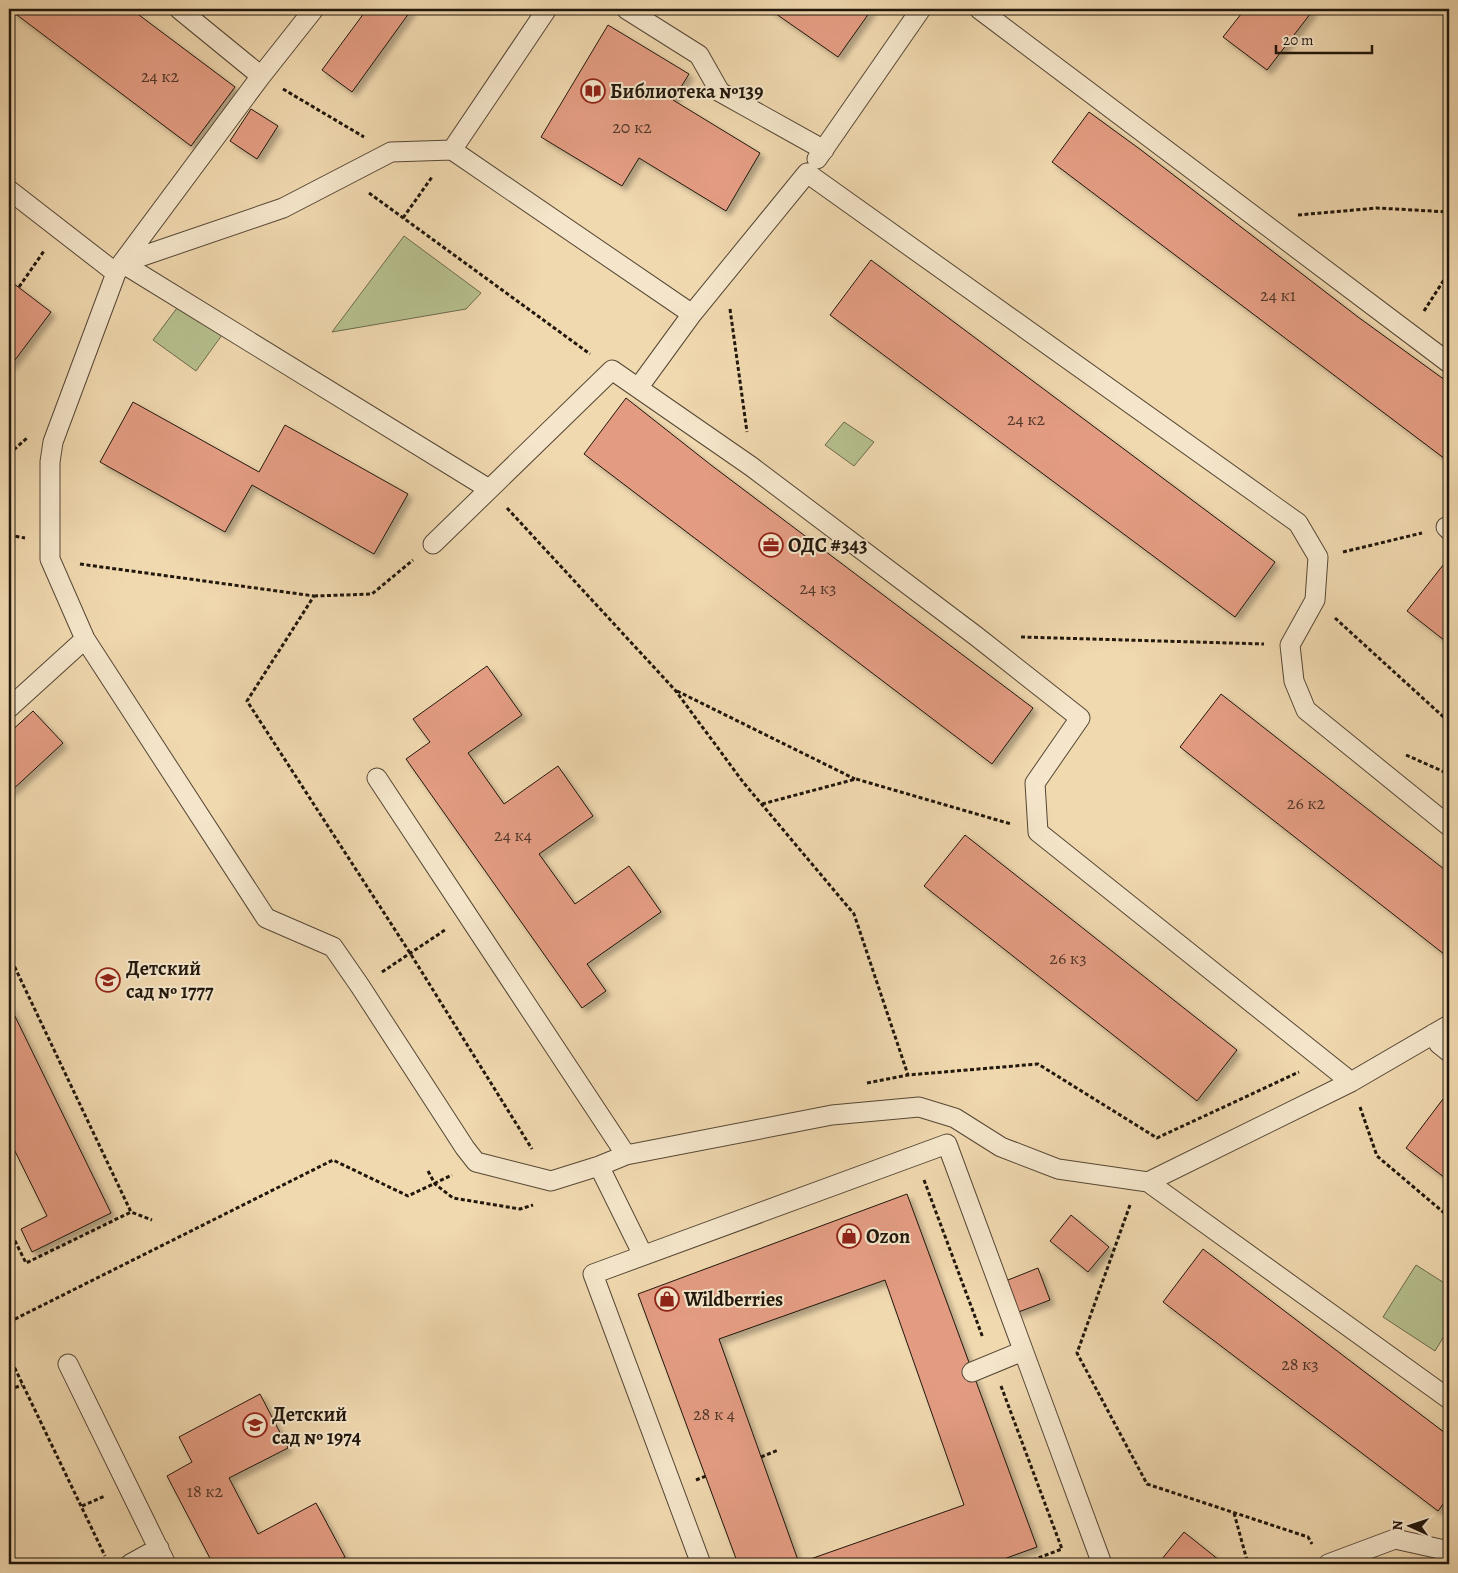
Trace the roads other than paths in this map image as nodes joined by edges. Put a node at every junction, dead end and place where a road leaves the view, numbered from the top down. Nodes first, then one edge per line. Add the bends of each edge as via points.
1 (179, 9) edge
2 (314, 9) edge
3 (547, 9) edge
4 (626, 9) edge
5 (921, 9) edge
6 (979, 9) edge
7 (261, 76) junction
8 (452, 150) junction
9 (824, 150) junction
10 (807, 172) junction
11 (9, 190) edge
12 (119, 268) junction
13 (692, 314) junction
14 (1449, 363) edge
15 (638, 388) junction
16 (490, 489) junction
17 (433, 544) road end
18 (85, 640) junction
19 (9, 708) edge
20 (377, 778) dead end
21 (1449, 826) edge
22 (1449, 1025) edge
23 (1433, 1034) junction
24 (1449, 1052) edge
25 (1351, 1082) junction
26 (626, 1155) junction
27 (599, 1166) junction
28 (1143, 1181) junction
29 (642, 1255) junction
30 (1024, 1351) junction
31 (68, 1364) dead end
32 (972, 1372) dead end
33 (1449, 1399) edge
34 (1449, 1551) edge
35 (163, 1556) edge
36 (1322, 1558) edge
37 (130, 1564) edge
38 (701, 1564) edge
39 (1102, 1564) edge

1 - 7 lane
2 - 7 lane
3 - 8 lane
4 - 9 lane via 699,55 720,92
5 - 9 lane
6 - 14 lane
7 - 12 lane
8 - 12 lane via 390,152 284,208
8 - 13 lane
9 - 10 lane
10 - 13 lane
10 - 21 lane via 1298,524 1318,558 1315,600 1290,645 1294,682 1306,710
11 - 12 lane via 59,229
12 - 16 lane
12 - 18 lane via 52,442 50,462 50,560
13 - 15 lane
15 - 16 lane via 612,370
15 - 25 lane via 752,467 1080,718 1035,783 1038,832
16 - 17 lane
18 - 19 lane
18 - 27 lane via 266,918 333,947 476,1162 552,1181
20 - 26 lane
22 - 23 lane
23 - 24 lane
23 - 25 lane
25 - 28 lane
26 - 27 lane
26 - 28 lane via 832,1115 919,1107 955,1118 1001,1147 1058,1169
27 - 29 lane
28 - 33 lane
29 - 30 lane via 947,1144
29 - 38 lane via 593,1274
30 - 32 lane
30 - 39 lane
31 - 35 lane
34 - 36 lane via 1395,1538
35 - 37 lane

